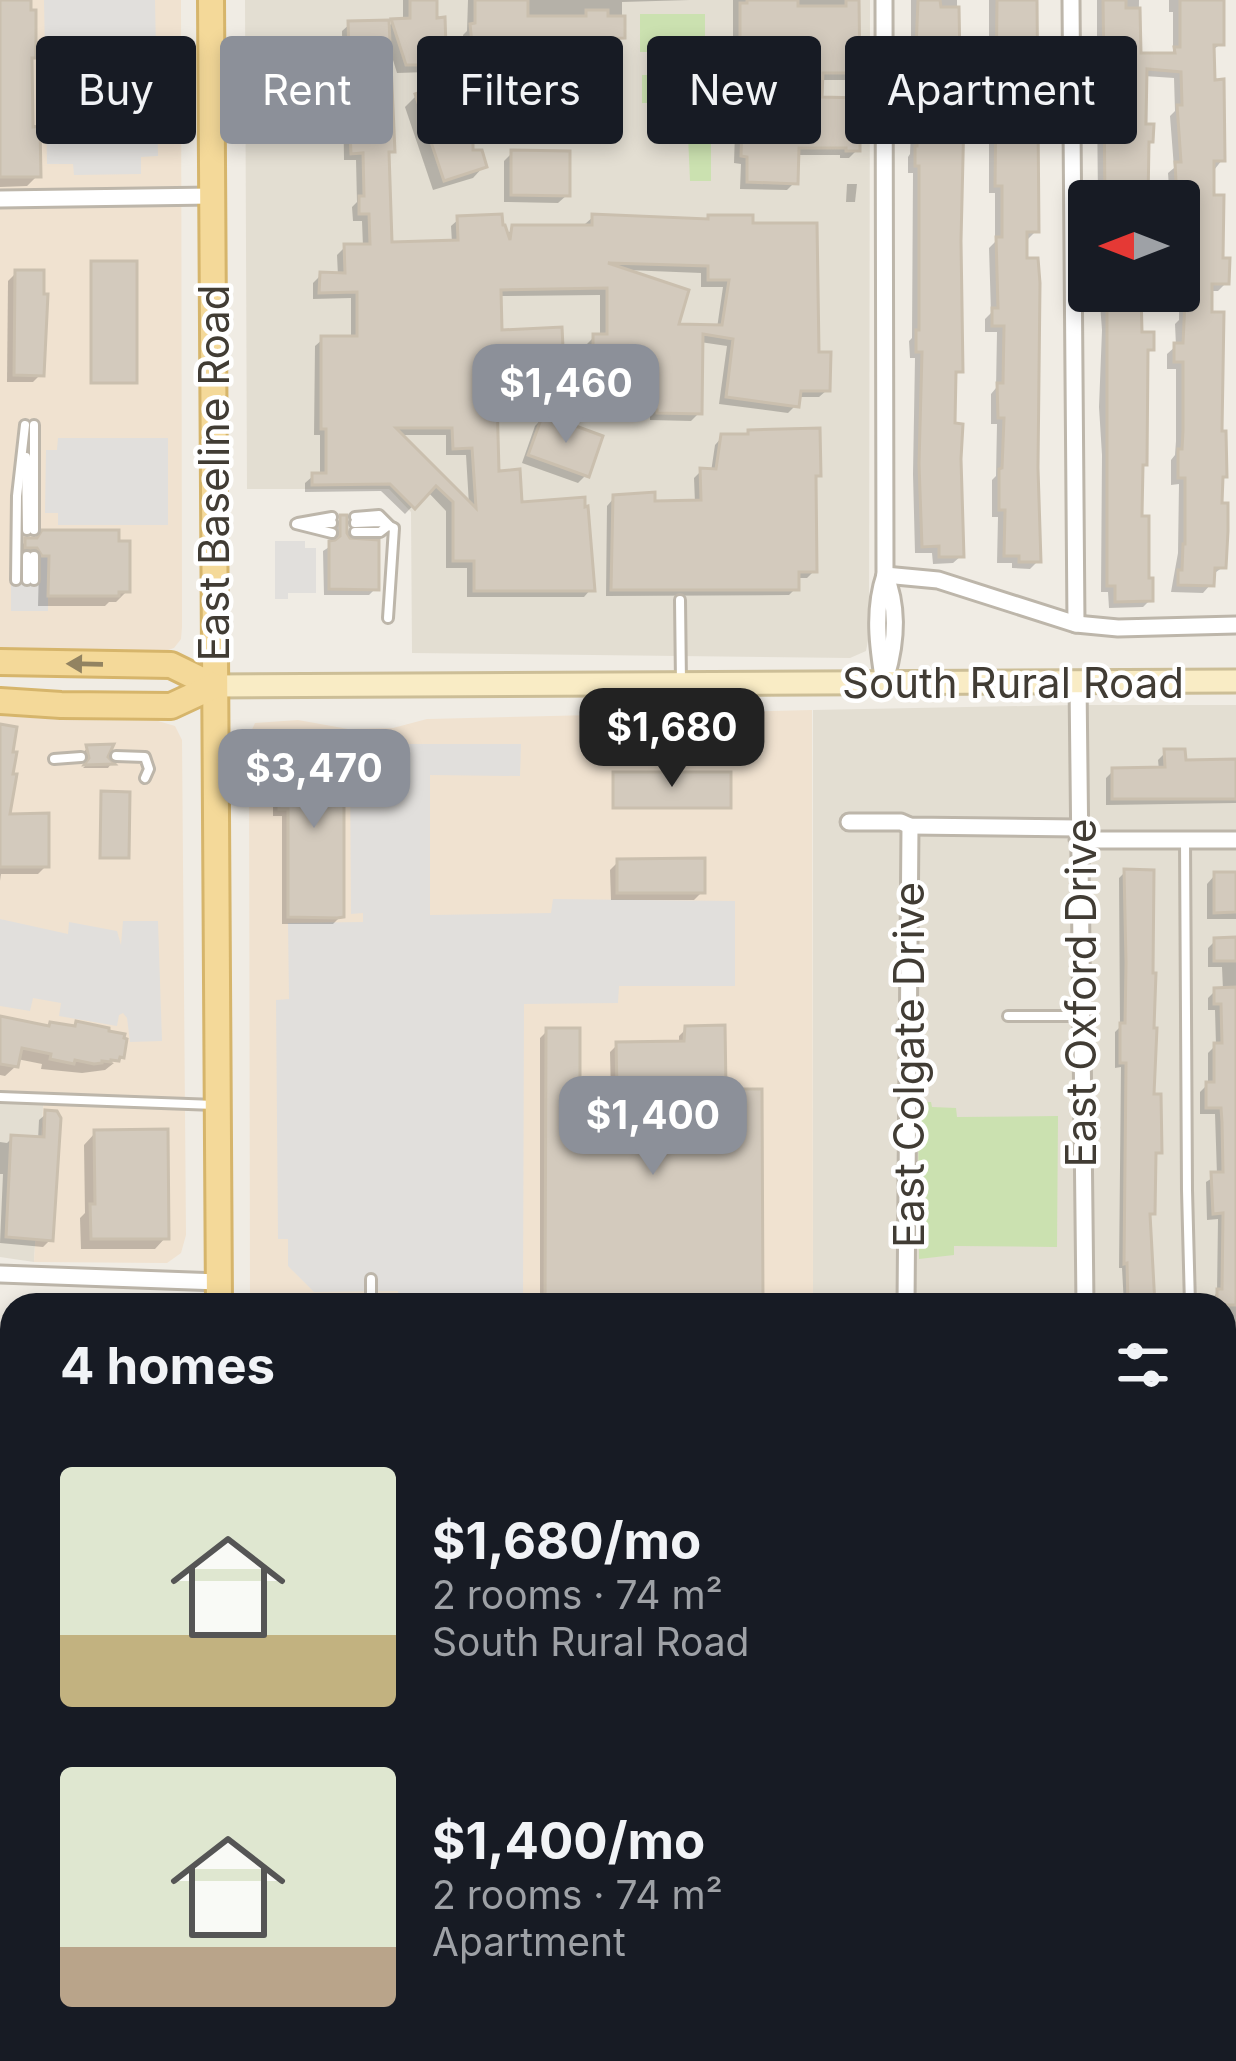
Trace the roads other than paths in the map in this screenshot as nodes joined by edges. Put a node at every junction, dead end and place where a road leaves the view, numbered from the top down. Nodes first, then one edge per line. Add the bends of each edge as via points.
1 (211, 0) edge
2 (884, 0) edge
3 (1071, 0) edge
4 (212, 196) junction
5 (0, 199) edge
6 (296, 524) joint
7 (389, 525) junction
8 (31, 530) dead end
9 (31, 556) dead end
10 (885, 575) junction
11 (680, 600) dead end
12 (388, 618) dead end
13 (1076, 624) junction
14 (1236, 625) edge
15 (0, 662) edge
16 (1236, 681) edge
17 (1078, 682) junction
18 (884, 683) junction
19 (681, 684) junction
20 (214, 686) junction
21 (0, 701) edge
22 (116, 756) dead end
23 (81, 757) dead end
24 (54, 759) dead end
25 (145, 778) dead end
26 (849, 822) dead end
27 (910, 826) junction
28 (1078, 834) junction
29 (1185, 840) junction
30 (1236, 841) edge
31 (1008, 1016) dead end
32 (1080, 1016) junction
33 (0, 1097) edge
34 (217, 1105) junction
35 (0, 1274) edge
36 (370, 1279) dead end
37 (208, 1293) edge
38 (219, 1293) edge
39 (370, 1293) edge
40 (906, 1293) edge
41 (1085, 1293) edge
42 (1190, 1293) edge

1 - 4 main road, East Baseline Road
2 - 10 street
3 - 13 street
4 - 5 street
4 - 20 main road, East Baseline Road
6 - 6 lane via 332,524
7 - 7 lane via 380,532 355,524 379,515
7 - 12 lane via 395,534
8 - 9 lane via 30,425 17,496 26,580
10 - 13 street via 938,580
10 - 18 street via 878,595
11 - 19 lane
13 - 14 street
20 -> 15 main road, South Rural Road via 171,665
16 - 17 main road, South Rural Road
17 - 18 main road, South Rural Road
17 - 28 street, East Oxford Drive
18 - 19 main road, South Rural Road
19 - 20 main road, South Rural Road
20 - 21 main road, South Rural Road via 171,706
20 - 34 main road, East Baseline Road
22 - 25 lane via 145,757
23 - 24 lane
26 - 27 street
27 - 28 street
27 - 40 street, East Colgate Drive
28 - 29 street
28 - 32 street, East Oxford Drive
29 - 30 street
29 - 42 lane
31 - 32 lane
32 - 41 street, East Oxford Drive
33 - 34 lane
34 - 38 main road, East Baseline Road
35 - 37 street
36 - 39 lane

